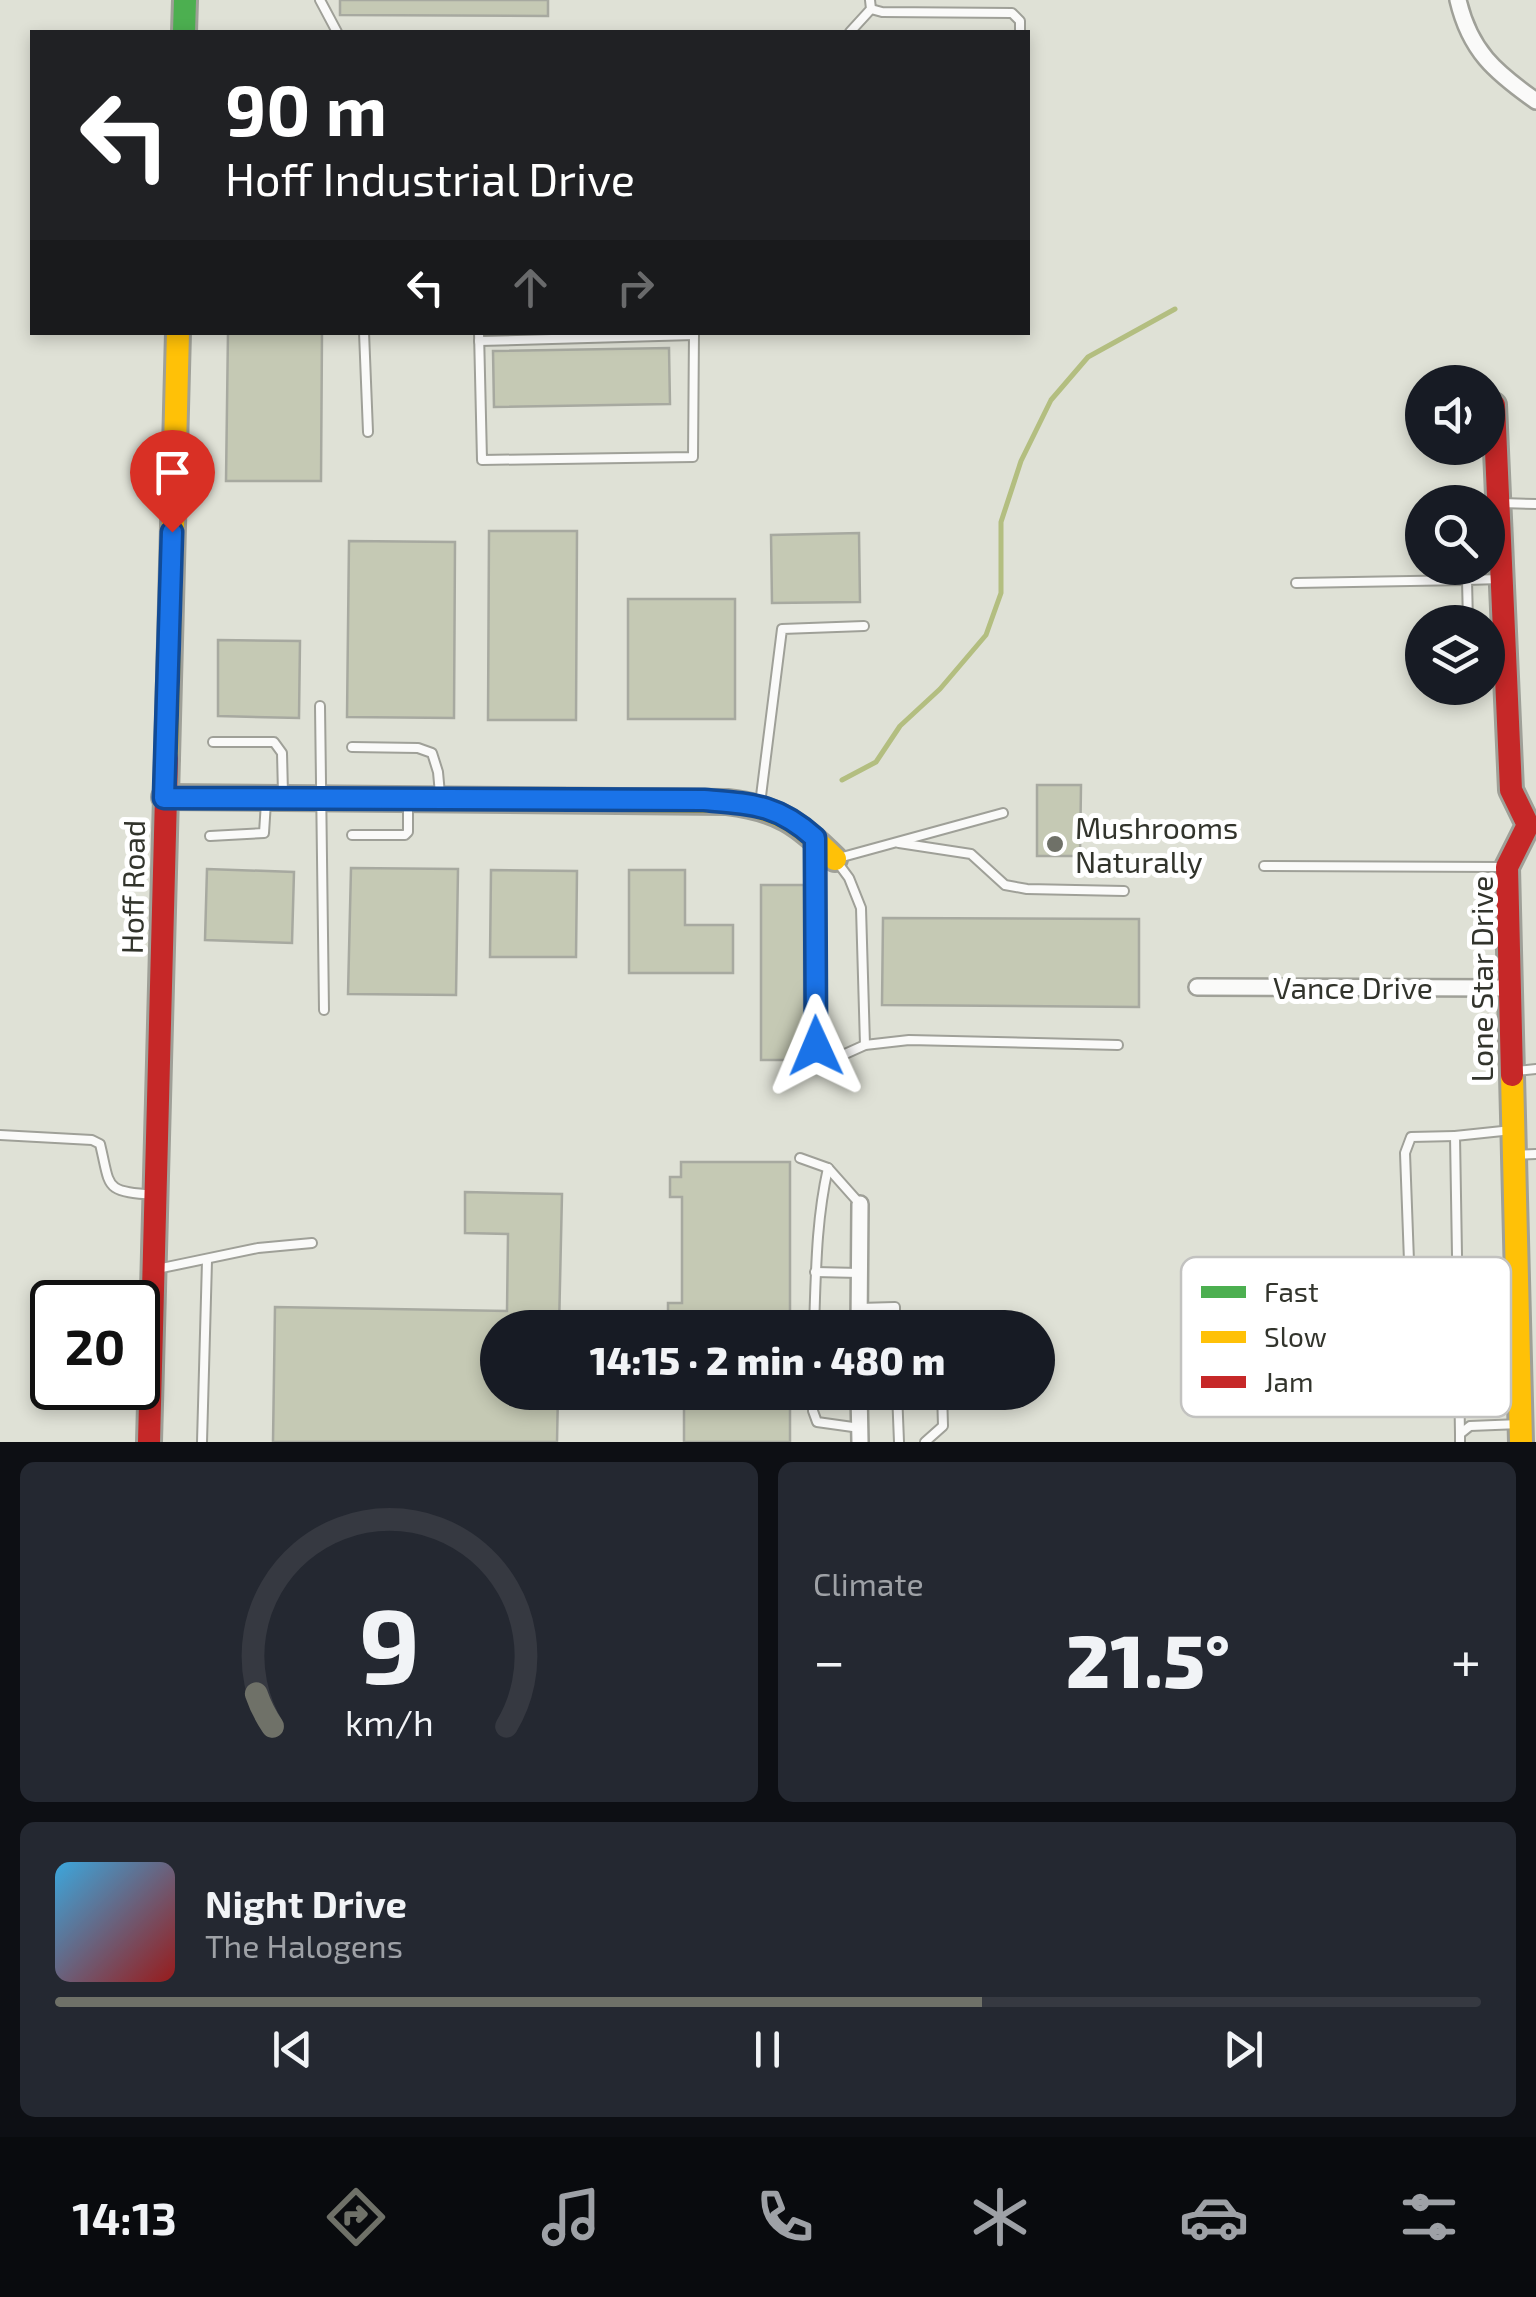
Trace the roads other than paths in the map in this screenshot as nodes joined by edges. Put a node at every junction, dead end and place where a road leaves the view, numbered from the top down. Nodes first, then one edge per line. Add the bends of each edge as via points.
1 (185, 0) edge
2 (320, 0) edge
3 (1458, 0) edge
4 (871, 4) edge
5 (184, 30) edge
6 (335, 30) edge
7 (852, 30) edge
8 (1020, 30) edge
9 (1536, 101) edge
10 (178, 335) edge
11 (364, 335) edge
12 (586, 335) edge
13 (694, 335) edge
14 (479, 336) edge
15 (368, 432) dead end
16 (1505, 503) edge
17 (1536, 504) edge
18 (1405, 581) edge
19 (1296, 583) dead end
20 (864, 626) dead end
21 (1500, 705) edge
22 (320, 706) dead end
23 (213, 742) dead end
24 (352, 747) dead end
25 (164, 798) junction
26 (275, 798) junction
27 (324, 798) junction
28 (408, 798) junction
29 (440, 798) junction
30 (760, 804) junction
31 (1002, 813) dead end
32 (1532, 824) edge
33 (352, 834) dead end
34 (210, 836) dead end
35 (815, 838) junction
36 (894, 842) junction
37 (836, 859) junction
38 (1264, 866) dead end
39 (1507, 867) junction
40 (1124, 891) dead end
41 (1197, 987) dead end
42 (1509, 988) junction
43 (324, 1010) dead end
44 (865, 1044) junction
45 (1118, 1045) dead end
46 (1536, 1069) edge
47 (1511, 1072) junction
48 (1513, 1130) junction
49 (0, 1135) edge
50 (1455, 1136) junction
51 (1525, 1154) edge
52 (800, 1158) dead end
53 (828, 1168) junction
54 (155, 1195) junction
55 (860, 1204) joint
56 (312, 1244) dead end
57 (1409, 1257) edge
58 (1457, 1257) edge
59 (207, 1261) junction
60 (153, 1270) junction
61 (815, 1272) junction
62 (860, 1274) junction
63 (859, 1308) joint
64 (814, 1310) edge
65 (895, 1310) edge
66 (1528, 1376) edge
67 (813, 1410) edge
68 (859, 1410) edge
69 (897, 1410) edge
70 (943, 1410) edge
71 (1521, 1433) edge
72 (860, 1435) edge
73 (1460, 1438) edge
74 (150, 1442) edge
75 (202, 1442) edge
76 (898, 1442) edge
77 (924, 1442) edge

1 - 5 street
2 - 6 lane
3 - 9 street via 1466,30 1494,71
4 - 7 lane
4 - 8 lane via 882,12 1012,13
10 - 25 street, Hoff Road
11 - 15 lane
12 - 14 lane
13 - 14 lane via 694,457 482,460
16 - 17 lane
18 - 19 lane
20 - 30 lane via 782,630
21 - 32 street, Lone Star Drive via 1511,790
22 - 27 lane
23 - 26 lane via 280,747
24 - 29 lane via 432,753
25 - 26 street
25 - 54 street, Hoff Road
26 - 27 street
26 - 34 lane via 264,833
27 - 28 street
27 - 43 lane
28 - 29 street
28 - 33 lane via 405,835
29 - 30 street
30 - 35 street via 786,814
31 - 36 lane
32 - 39 street, Lone Star Drive
35 - 37 street
35 - 44 lane via 816,1046 845,1054
36 - 37 lane
36 - 40 lane via 971,854 1016,887
37 - 44 lane via 861,908
38 - 39 lane
39 - 42 street, Lone Star Drive
41 - 42 street, Vance Drive
42 - 47 street, Lone Star Drive
44 - 45 lane
46 - 47 lane
47 - 48 street, Lone Star Drive
48 - 50 lane
48 - 51 street, Lone Star Drive
49 - 54 lane via 92,1140 100,1144 114,1188
50 - 57 lane via 1412,1137 1405,1153
50 - 58 lane
51 - 66 street, Lone Star Drive
52 - 53 lane
53 - 55 lane
53 - 61 lane
54 - 60 street, Hoff Road
55 - 62 street
56 - 59 lane
59 - 60 lane
59 - 75 lane
60 - 74 street, Hoff Road
61 - 62 lane
61 - 64 lane
62 - 63 street
63 - 65 lane
66 - 71 street, Lone Star Drive
67 - 72 lane via 817,1422
68 - 72 street
69 - 76 lane
70 - 77 lane via 943,1426
71 - 73 lane via 1470,1426

